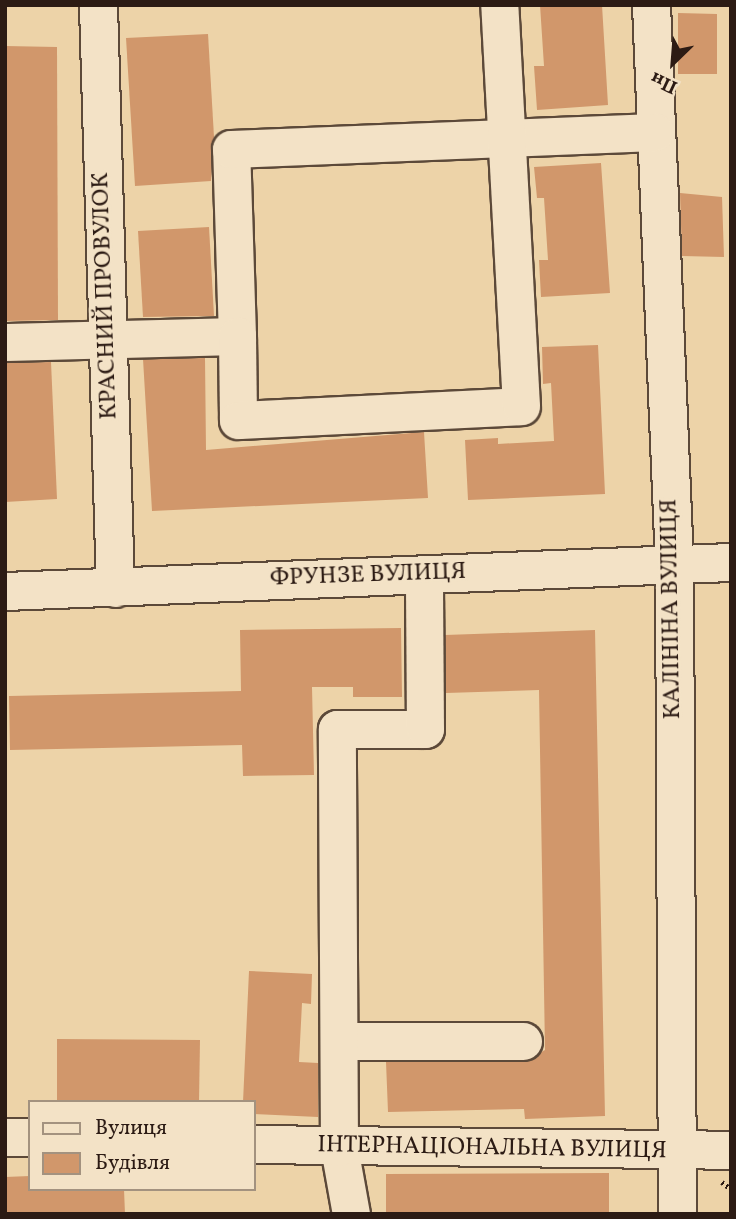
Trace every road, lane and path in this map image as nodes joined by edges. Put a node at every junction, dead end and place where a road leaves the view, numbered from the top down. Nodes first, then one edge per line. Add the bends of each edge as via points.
1 (98, 5) edge
2 (499, 5) edge
3 (651, 5) edge
4 (655, 132) junction
5 (505, 137) junction
6 (237, 335) junction
7 (107, 340) junction
8 (5, 342) edge
9 (731, 562) edge
10 (674, 564) junction
11 (424, 574) junction
12 (115, 587) junction
13 (5, 591) edge
14 (341, 1041) junction
15 (523, 1041) dead end
16 (5, 1136) edge
17 (28, 1137) edge
18 (256, 1144) edge
19 (340, 1147) junction
20 (731, 1150) edge
21 (677, 1153) junction
22 (351, 1214) edge
23 (677, 1214) edge

1 - 7 street, КРАСНИЙ ПРОВУЛОК
2 - 5 street
3 - 4 street, КАЛІНІНА ВУЛИЦЯ
4 - 5 street
4 - 10 street, КАЛІНІНА ВУЛИЦЯ
5 - 6 street via 231,149
5 - 6 street via 521,406 239,421
6 - 7 street
7 - 8 street
7 - 12 street, КРАСНИЙ ПРОВУЛОК
9 - 10 street, ФРУНЗЕ ВУЛИЦЯ
10 - 11 street, ФРУНЗЕ ВУЛИЦЯ
10 - 21 street, КАЛІНІНА ВУЛИЦЯ
11 - 12 street, ФРУНЗЕ ВУЛИЦЯ
11 - 14 street via 425,729 337,729
12 - 13 street, ФРУНЗЕ ВУЛИЦЯ
14 - 15 street
14 - 19 street
16 - 17 street
18 - 19 street, ІНТЕРНАЦІОНАЛЬНА ВУЛИЦЯ
19 - 21 street, ІНТЕРНАЦІОНАЛЬНА ВУЛИЦЯ
19 - 22 street
20 - 21 street, ІНТЕРНАЦІОНАЛЬНА ВУЛИЦЯ
21 - 23 street, КАЛІНІНА ВУЛИЦЯ

